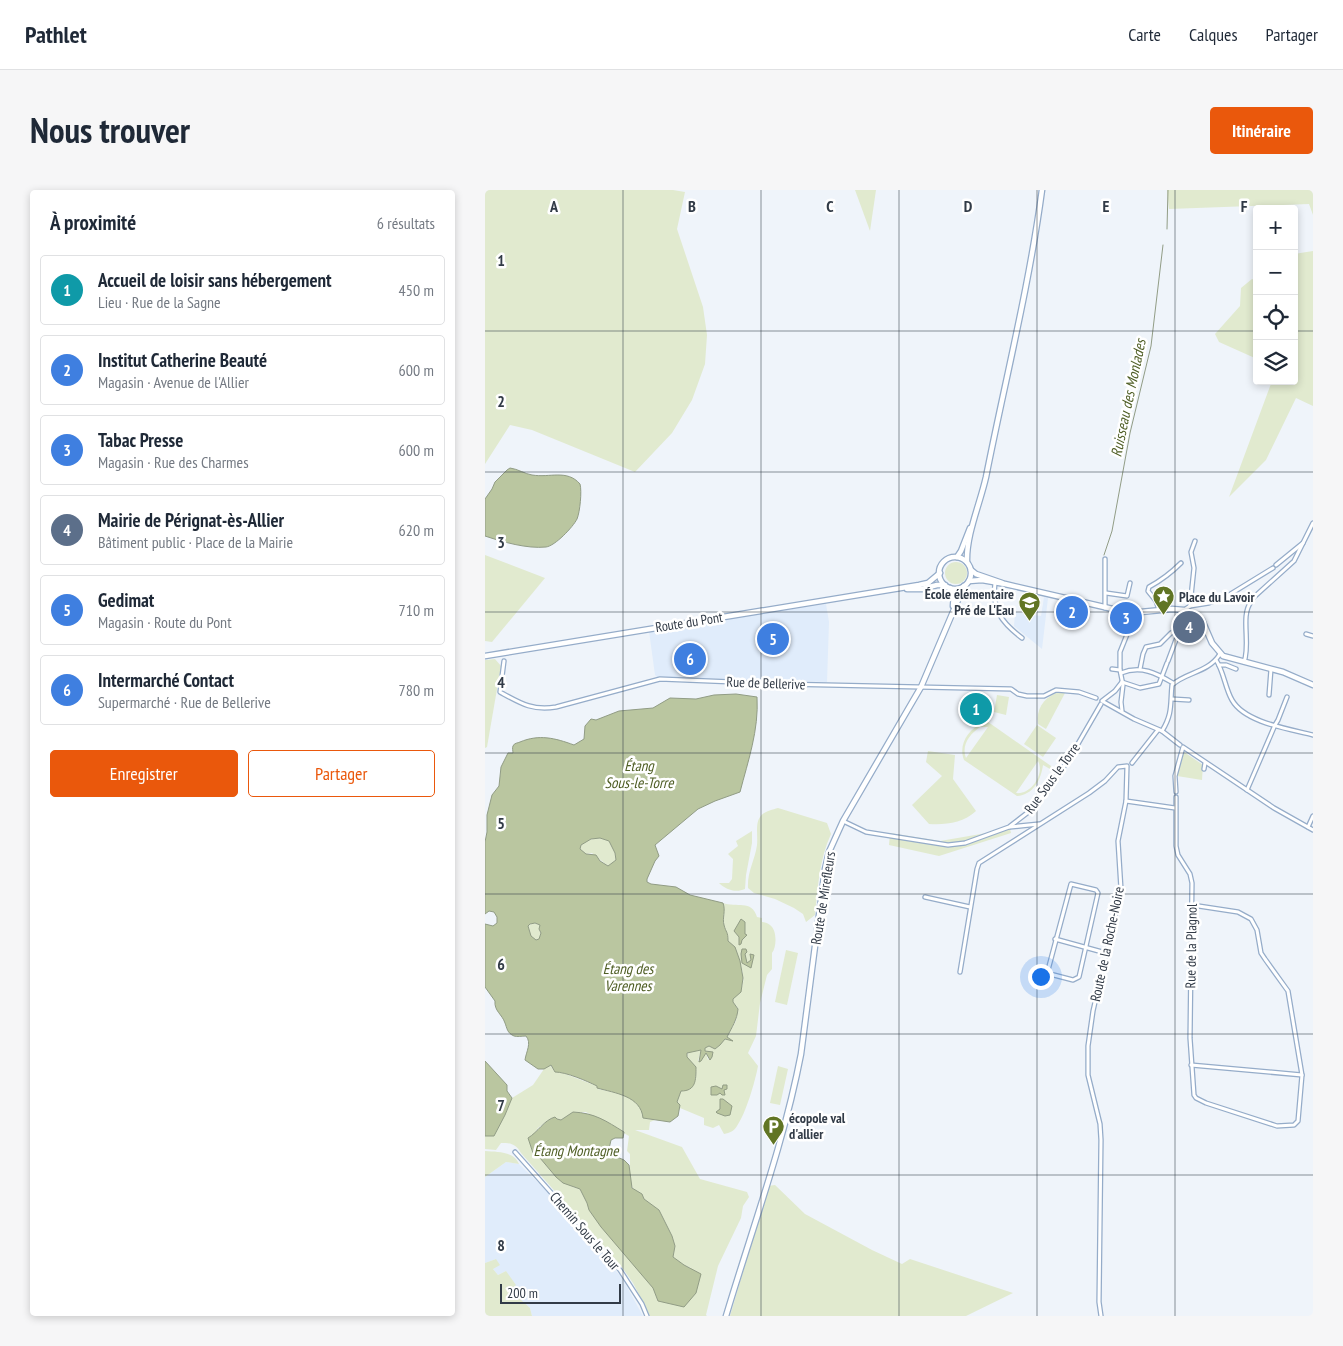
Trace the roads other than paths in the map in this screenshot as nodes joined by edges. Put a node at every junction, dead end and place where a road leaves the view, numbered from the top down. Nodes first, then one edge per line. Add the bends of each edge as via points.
1 (1042, 190) edge
2 (978, 508) junction
3 (1313, 522) edge
4 (1195, 541) dead end
5 (1303, 543) junction
6 (957, 557) junction
7 (1105, 558) dead end
8 (967, 562) junction
9 (1181, 563) dead end
10 (971, 570) junction
11 (939, 573) junction
12 (969, 582) junction
13 (995, 583) junction
14 (1130, 583) dead end
15 (1005, 584) junction
16 (964, 586) junction
17 (948, 587) junction
18 (893, 589) junction
19 (1105, 593) junction
20 (1190, 606) junction
21 (1105, 608) junction
22 (1159, 610) junction
23 (1184, 610) junction
24 (1130, 613) junction
25 (951, 615) junction
26 (1175, 631) junction
27 (1306, 634) dead end
28 (1313, 636) edge
29 (1022, 638) dead end
30 (1220, 654) junction
31 (485, 656) edge
32 (1216, 660) junction
33 (504, 661) dead end
34 (1244, 662) junction
35 (1219, 665) junction
36 (1112, 669) dead end
37 (1140, 669) junction
38 (1236, 669) dead end
39 (1271, 669) junction
40 (1121, 671) junction
41 (1162, 676) junction
42 (1122, 682) junction
43 (1173, 683) junction
44 (1313, 685) edge
45 (921, 687) junction
46 (1269, 695) dead end
47 (1287, 697) dead end
48 (1095, 698) dead end
49 (1172, 699) junction
50 (1189, 700) dead end
51 (1102, 702) junction
52 (1123, 712) junction
53 (1275, 725) junction
54 (1160, 730) junction
55 (1313, 735) edge
56 (1181, 746) junction
57 (1132, 763) dead end
58 (1205, 763) junction
59 (1204, 769) dead end
60 (1247, 790) junction
61 (1126, 801) junction
62 (1175, 808) junction
63 (1313, 816) edge
64 (843, 821) junction
65 (1040, 824) junction
66 (1009, 827) junction
67 (1308, 827) junction
68 (1313, 830) edge
69 (925, 896) dead end
70 (1192, 905) junction
71 (970, 907) junction
72 (1055, 940) junction
73 (1087, 948) junction
74 (1106, 953) junction
75 (960, 972) dead end
76 (1191, 1065) junction
77 (1302, 1075) junction
78 (515, 1152) dead end
79 (647, 1316) edge
80 (726, 1316) edge
81 (1101, 1316) edge

1 - 2 street via 1016,338
2 - 6 street
2 - 8 street
3 - 5 street
4 - 20 street via 1191,552 1194,568
5 - 20 street via 1275,566 1224,598
5 - 34 street via 1293,561 1248,607
6 - 8 street
6 - 11 street via 943,563
7 - 19 street
8 - 10 street
9 - 22 street via 1149,587 1148,591
10 - 12 street
10 - 15 street
11 - 17 street
11 - 18 street, Route du Pont via 928,583
12 - 13 street
12 - 16 street
13 - 15 street
13 - 29 street via 997,612
14 - 19 street via 1127,596
15 - 21 street
16 - 17 street
16 - 25 street, Route de Mirefleurs
17 - 18 street, Route du Pont
17 - 25 street, Route de Mirefleurs via 954,598
18 - 31 street, Route du Pont
19 - 21 street
20 - 23 street
21 - 24 street
22 - 23 street
22 - 24 street
23 - 26 street
23 - 30 street via 1202,620
24 - 40 street via 1128,632 1120,652
25 - 45 street, Route de Mirefleurs
26 - 37 street via 1160,644 1146,647
26 - 41 street via 1177,637
27 - 28 street
30 - 32 street
30 - 34 street
32 - 35 street
32 - 43 street
33 - 45 street, Rue de Bellerive via 500,692 540,709 660,679
34 - 39 street
35 - 38 street
35 - 53 street via 1235,704 1247,715
36 - 40 street
37 - 40 street
37 - 41 street
39 - 44 street
39 - 46 street
40 - 42 street
41 - 42 street via 1159,684 1140,688
41 - 43 street
42 - 51 street, Rue Sous le Torre
42 - 52 street
43 - 49 street
45 - 48 street via 1011,689 1027,696 1044,696 1052,690 1067,690
45 - 64 street, Route de Mirefleurs
47 - 53 street
49 - 50 street
49 - 54 street via 1169,715
51 - 52 street
51 - 66 street, Rue Sous le Torre via 1068,760 1037,802
52 - 54 street
53 - 55 street
53 - 60 street
54 - 56 street
54 - 57 street
56 - 58 street
56 - 62 street, Rue de la Plagnol via 1175,776
58 - 59 street
58 - 60 street
60 - 67 street
61 - 62 street
61 - 65 street, Route de la Roche-Noire via 1127,766 1118,767 1089,792
61 - 74 street, Route de la Roche-Noire via 1117,841 1121,889
62 - 70 street, Rue de la Plagnol via 1176,846 1190,874
63 - 67 street
64 - 66 street, Rue Sous le Torre via 865,832 948,845 965,843
64 - 80 street, Route de Mirefleurs via 827,859 795,1081
65 - 66 street
65 - 71 street via 979,863
67 - 68 street
69 - 71 street
70 - 76 street, Rue de la Plagnol
70 - 77 street via 1237,912 1251,919 1255,925 1261,953 1289,992
71 - 75 street
72 - 73 street
72 - 73 street via 1048,972 1057,976 1077,980
72 - 73 street via 1071,884 1097,890
73 - 74 street
74 - 81 street, Route de la Roche-Noire via 1088,1046 1088,1068 1101,1140
76 - 77 street
76 - 77 street, Rue de la Plagnol via 1196,1098 1277,1126 1294,1125 1298,1120
78 - 79 street, Chemin Sous le Tour via 620,1270

